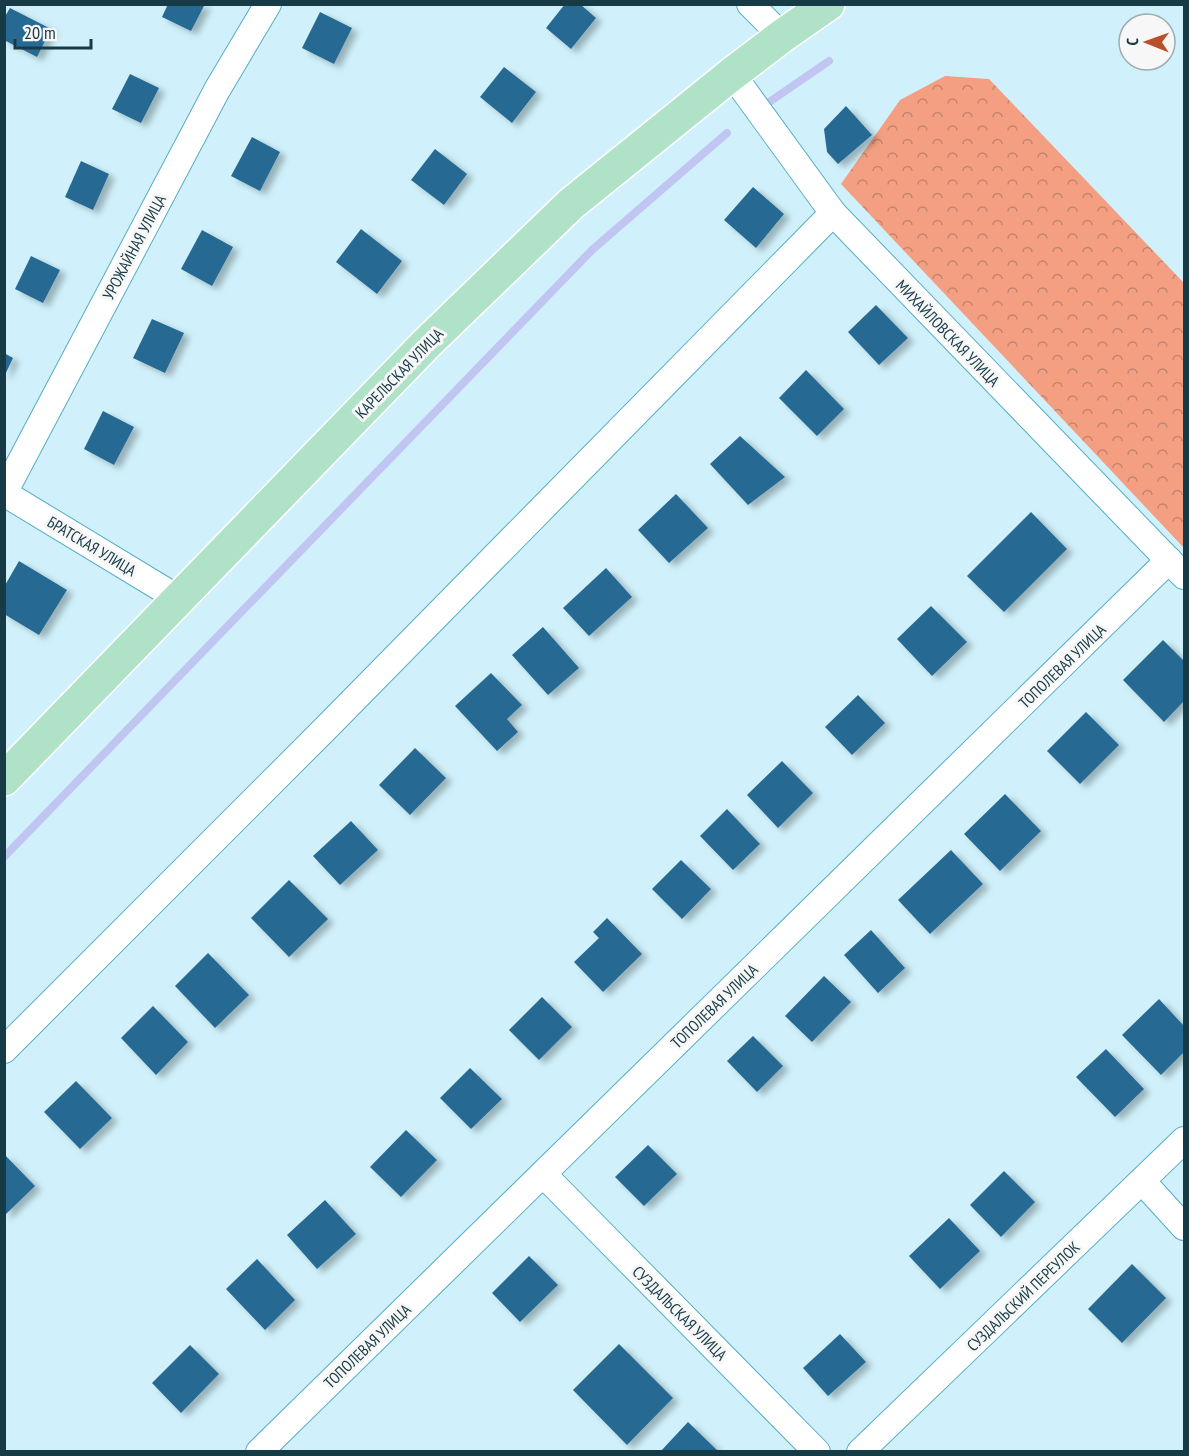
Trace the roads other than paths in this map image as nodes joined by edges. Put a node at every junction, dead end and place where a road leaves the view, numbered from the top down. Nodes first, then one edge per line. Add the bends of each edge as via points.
1 (267, 4) edge
2 (750, 4) edge
3 (828, 4) edge
4 (782, 36) junction
5 (732, 74) junction
6 (833, 213) junction
7 (4, 493) edge
8 (1177, 568) edge
9 (179, 599) junction
10 (4, 779) edge
11 (4, 1050) edge
12 (1185, 1140) edge
13 (543, 1174) junction
14 (1142, 1181) junction
15 (1185, 1227) edge
16 (259, 1452) edge
17 (816, 1452) edge
18 (860, 1452) edge

1 - 7 street, УРОЖАЙНАЯ УЛИЦА via 217,90
2 - 4 street
3 - 4 main road, КАРЕЛЬСКАЯ УЛИЦА
4 - 5 main road, КАРЕЛЬСКАЯ УЛИЦА
5 - 6 street, МИХАЙЛОВСКАЯ УЛИЦА
5 - 9 main road, КАРЕЛЬСКАЯ УЛИЦА via 562,212 427,343
6 - 8 street, МИХАЙЛОВСКАЯ УЛИЦА
6 - 11 street
7 - 9 street, БРАТСКАЯ УЛИЦА
8 - 13 street, ТОПОЛЕВАЯ УЛИЦА
9 - 10 main road, КАРЕЛЬСКАЯ УЛИЦА
12 - 14 street, СУЗДАЛЬСКИЙ ПЕРЕУЛОК
13 - 16 street, ТОПОЛЕВАЯ УЛИЦА
13 - 17 street, СУЗДАЛЬСКАЯ УЛИЦА
14 - 15 street
14 - 18 street, СУЗДАЛЬСКИЙ ПЕРЕУЛОК

